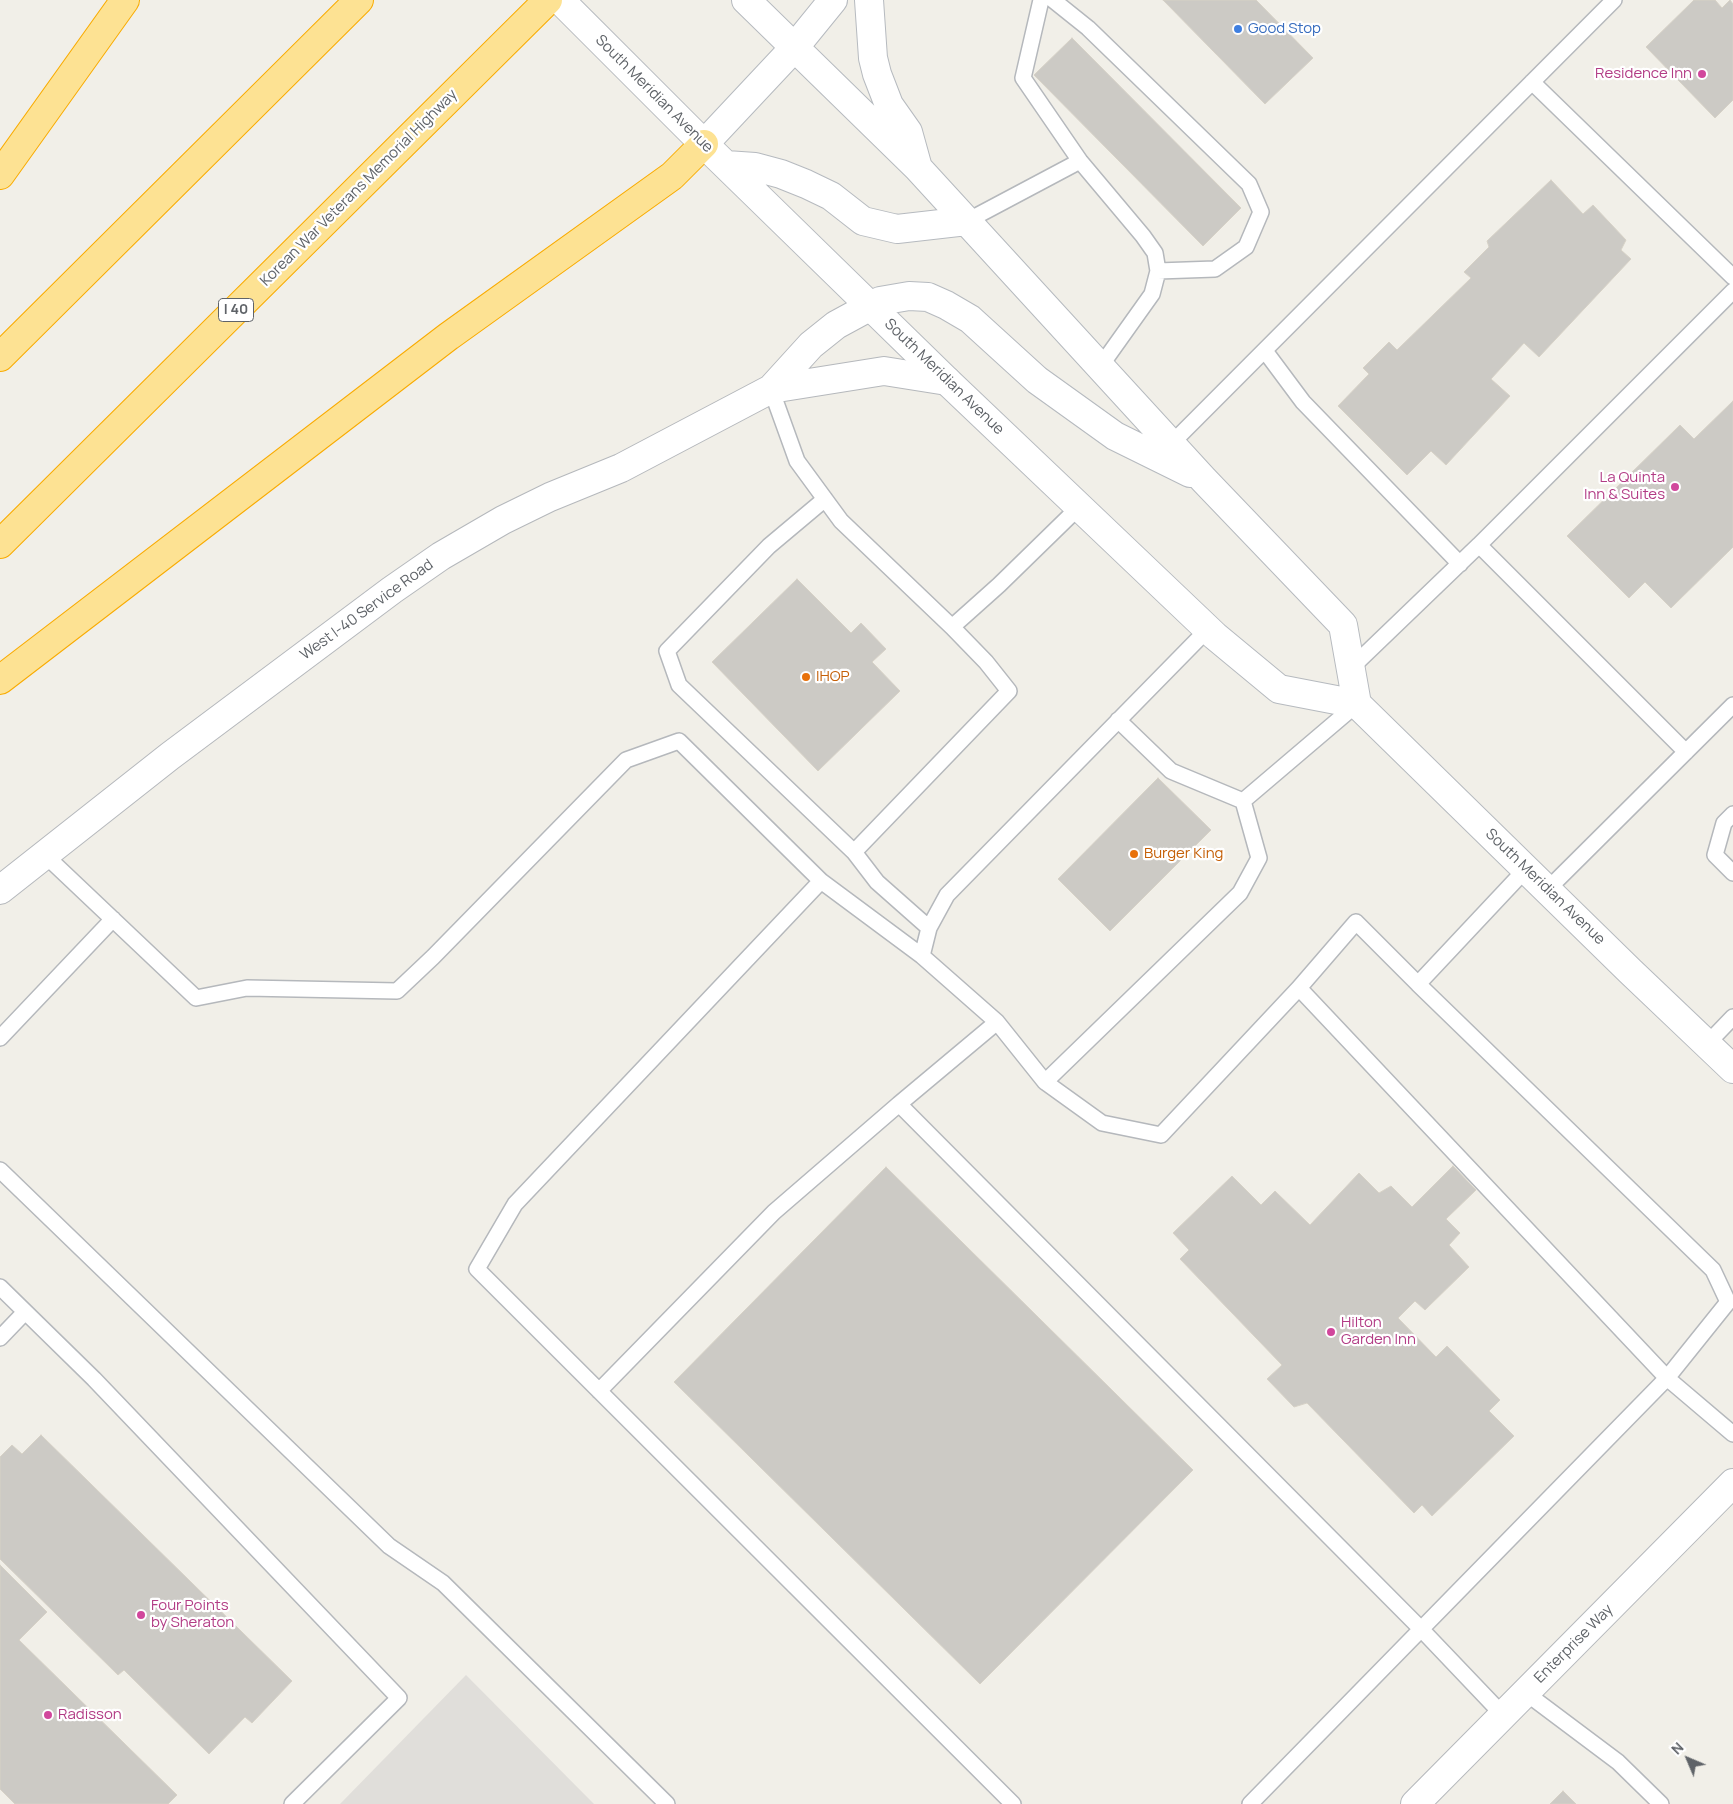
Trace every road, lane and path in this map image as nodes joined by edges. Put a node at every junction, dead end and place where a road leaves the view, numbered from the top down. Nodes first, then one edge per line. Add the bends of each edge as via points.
1 (125, 0) edge
2 (359, 0) edge
3 (548, 0) edge
4 (560, 0) edge
5 (746, 0) edge
6 (833, 0) edge
7 (869, 0) edge
8 (1041, 0) edge
9 (1053, 0) edge
10 (1614, 0) edge
11 (794, 48) junction
12 (1532, 82) junction
13 (704, 144) junction
14 (1080, 161) junction
15 (726, 165) junction
16 (918, 168) junction
17 (0, 175) edge
18 (967, 221) junction
19 (1158, 271) junction
20 (1733, 277) edge
21 (1733, 291) edge
22 (871, 306) junction
23 (1265, 351) junction
24 (0, 357) edge
25 (1100, 367) junction
26 (947, 381) junction
27 (771, 389) junction
28 (1171, 444) junction
29 (1204, 480) junction
30 (825, 499) junction
31 (1080, 506) junction
32 (0, 544) edge
33 (1479, 545) junction
34 (1460, 564) junction
35 (952, 626) junction
36 (1208, 629) junction
37 (1351, 668) junction
38 (0, 680) edge
39 (1357, 704) junction
40 (1733, 705) edge
41 (1118, 720) junction
42 (1686, 752) junction
43 (1243, 801) junction
44 (1728, 818) edge
45 (854, 852) junction
46 (45, 855) junction
47 (1526, 869) junction
48 (1733, 873) edge
49 (821, 881) junction
50 (0, 890) edge
51 (1547, 890) junction
52 (113, 919) junction
53 (929, 928) junction
54 (922, 956) junction
55 (1418, 984) junction
56 (1300, 988) junction
57 (1733, 1017) edge
58 (997, 1022) junction
59 (0, 1038) edge
60 (1707, 1044) junction
61 (1733, 1070) edge
62 (1045, 1082) junction
63 (899, 1104) junction
64 (0, 1170) edge
65 (0, 1287) edge
66 (26, 1312) junction
67 (0, 1338) edge
68 (1667, 1378) junction
69 (599, 1391) junction
70 (1733, 1434) edge
71 (1733, 1483) edge
72 (1422, 1630) junction
73 (1526, 1693) junction
74 (1503, 1715) junction
75 (292, 1804) edge
76 (668, 1804) edge
77 (1012, 1804) edge
78 (1250, 1804) edge
79 (1415, 1804) edge
80 (1661, 1804) edge

1 - 17 highway
2 - 24 highway
3 - 32 highway, Korean War Veterans Memorial Highway / I 40
4 - 13 main road, South Meridian Avenue
5 - 11 main road
6 - 11 main road
7 - 16 main road via 877,74 889,105 908,132
8 - 14 lane via 1023,78
9 - 19 lane via 1088,28 1249,184 1261,212 1246,247 1215,269
10 - 12 lane
11 - 13 main road
11 - 16 main road
12 - 20 lane
12 - 23 lane
13 - 15 main road, South Meridian Avenue
13 - 38 highway via 672,176 449,336
14 - 18 lane
14 - 19 lane via 1143,236 1155,253
15 - 18 main road via 755,167 781,174 830,196 862,221 897,229
15 - 22 main road, South Meridian Avenue
16 - 18 main road
18 - 25 main road
19 - 25 lane via 1152,294
21 - 33 lane
22 - 26 main road, South Meridian Avenue
22 - 27 main road, West I-40 Service Road via 836,324 804,351
22 - 29 main road, West I-40 Service Road via 909,296 928,298 946,305 970,319 1036,380 1114,436
23 - 28 lane
23 - 34 lane via 1303,402
25 - 28 main road
26 - 27 main road, West I-40 Service Road via 884,371
26 - 31 main road, South Meridian Avenue
27 - 30 lane via 797,461
27 - 46 main road, West I-40 Service Road via 621,468 503,520 441,556 178,750
28 - 29 main road
29 - 37 main road via 1343,625
30 - 35 lane via 841,521
30 - 45 lane via 769,546 668,650 679,685
31 - 35 lane via 1000,585
31 - 36 main road, South Meridian Avenue
33 - 34 lane
33 - 42 lane
34 - 37 lane
35 - 45 lane via 1009,691
36 - 39 main road, South Meridian Avenue via 1279,689
36 - 41 lane
37 - 39 main road
39 - 43 lane
39 - 47 main road, South Meridian Avenue
40 - 42 lane
41 - 43 lane via 1171,771
41 - 53 lane via 947,895
42 - 51 lane
43 - 62 lane via 1259,858 1240,893
44 - 48 lane via 1715,855
45 - 53 lane via 877,882
46 - 50 main road, West I-40 Service Road
46 - 52 lane
47 - 51 main road, South Meridian Avenue
47 - 55 lane
49 - 52 lane via 679,741 626,760 397,991 247,988 196,998
49 - 54 lane
49 - 69 lane via 515,1204 477,1269
51 - 60 main road, South Meridian Avenue
52 - 59 lane
53 - 54 lane
54 - 58 lane
55 - 56 lane via 1356,922
55 - 68 lane via 1713,1270 1728,1302
56 - 62 lane via 1161,1135 1102,1123
56 - 68 lane
57 - 60 lane
58 - 62 lane
58 - 63 lane
60 - 61 main road, South Meridian Avenue
63 - 69 lane via 774,1212
63 - 72 lane
64 - 76 lane via 389,1546 443,1583
65 - 66 lane
66 - 67 lane
66 - 75 lane via 399,1698
68 - 70 lane
68 - 72 lane
69 - 77 lane
71 - 73 main road, Enterprise Way
72 - 74 lane
72 - 78 lane
73 - 74 main road, Enterprise Way
73 - 80 lane via 1618,1762
74 - 79 main road, Enterprise Way

